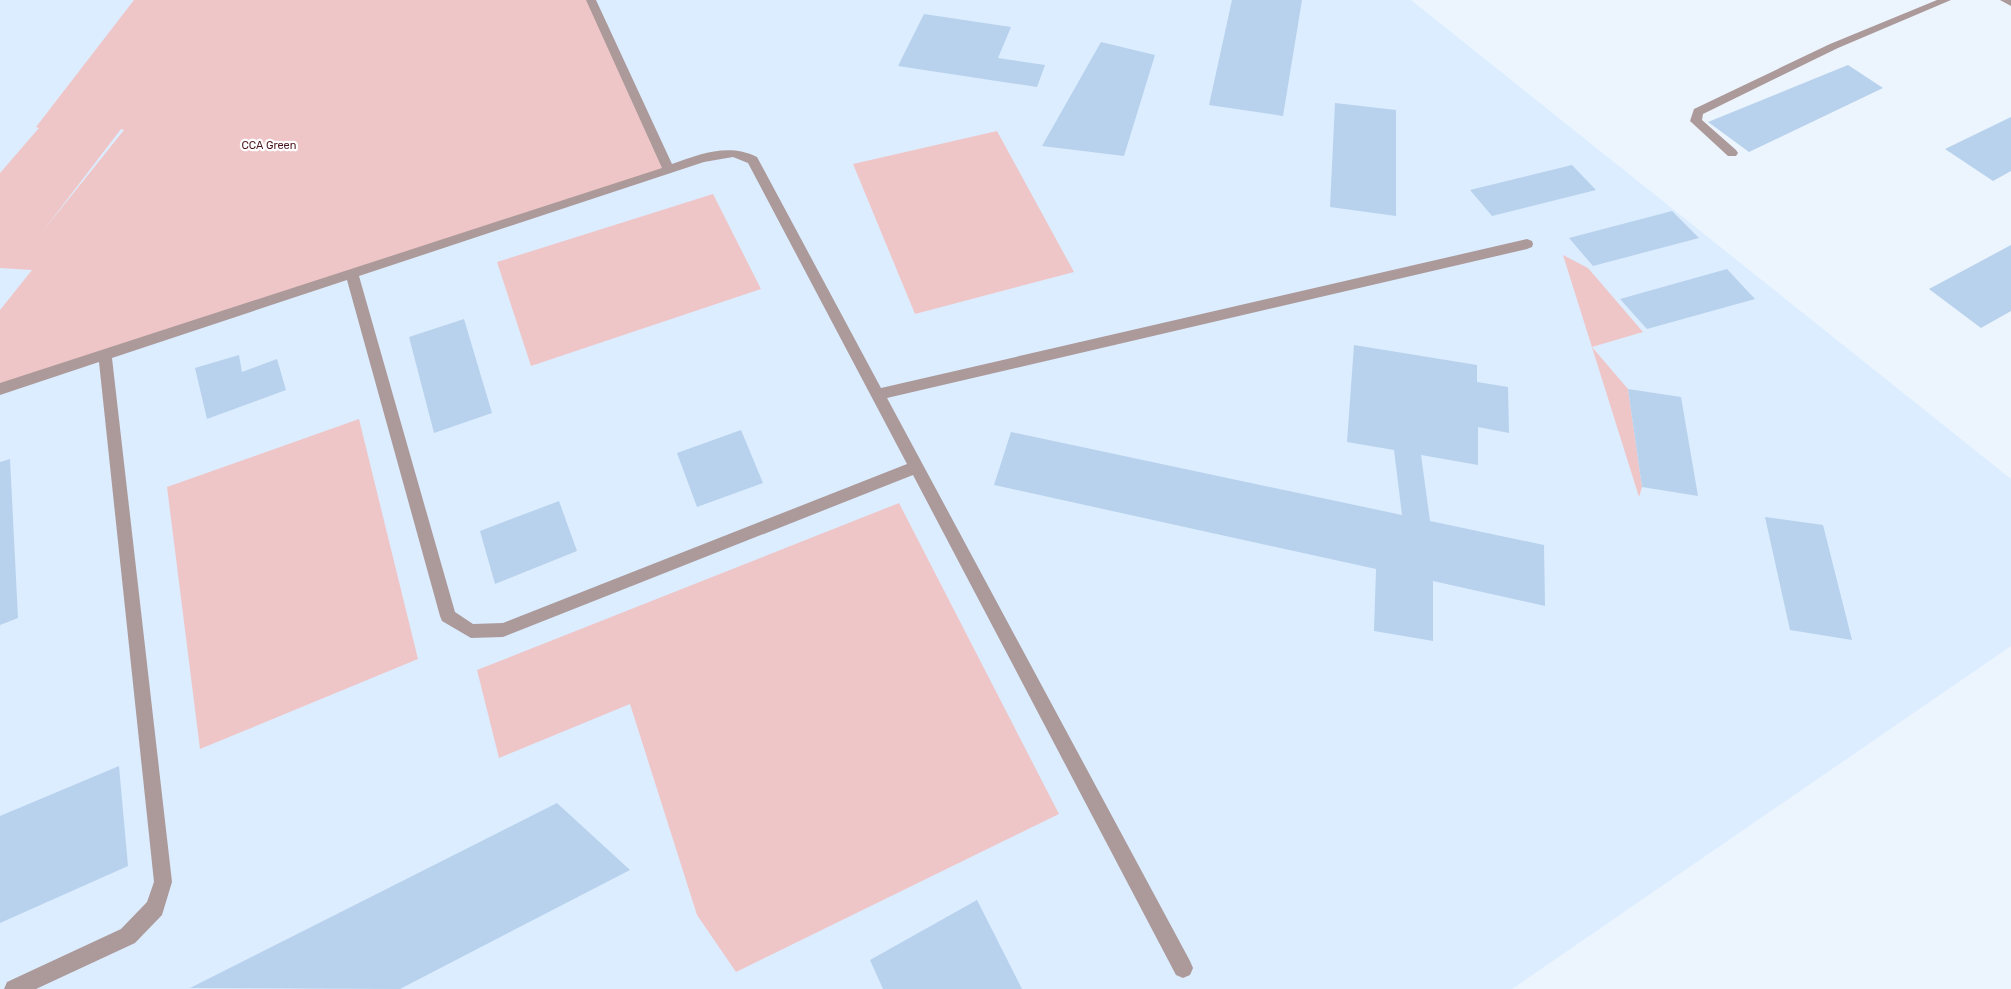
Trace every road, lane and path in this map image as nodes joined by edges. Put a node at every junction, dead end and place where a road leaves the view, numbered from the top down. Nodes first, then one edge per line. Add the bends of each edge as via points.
1 (591, 0) edge
2 (1946, 0) edge
3 (2005, 0) edge
4 (2011, 3) edge
5 (1732, 153) dead end
6 (668, 170) junction
7 (1527, 244) dead end
8 (352, 274) junction
9 (104, 355) junction
10 (0, 389) edge
11 (878, 394) junction
12 (917, 467) junction
13 (1183, 968) dead end
14 (14, 989) edge

1 - 6 street
2 - 5 street via 1834,46 1698,112 1696,121
3 - 4 street
6 - 8 street
6 - 11 street via 723,153 741,154 753,160
7 - 11 street
8 - 9 street
8 - 12 street via 448,616 471,631 503,630
9 - 10 street
9 - 14 street via 162,882 155,908 128,936
11 - 12 street
12 - 13 street

